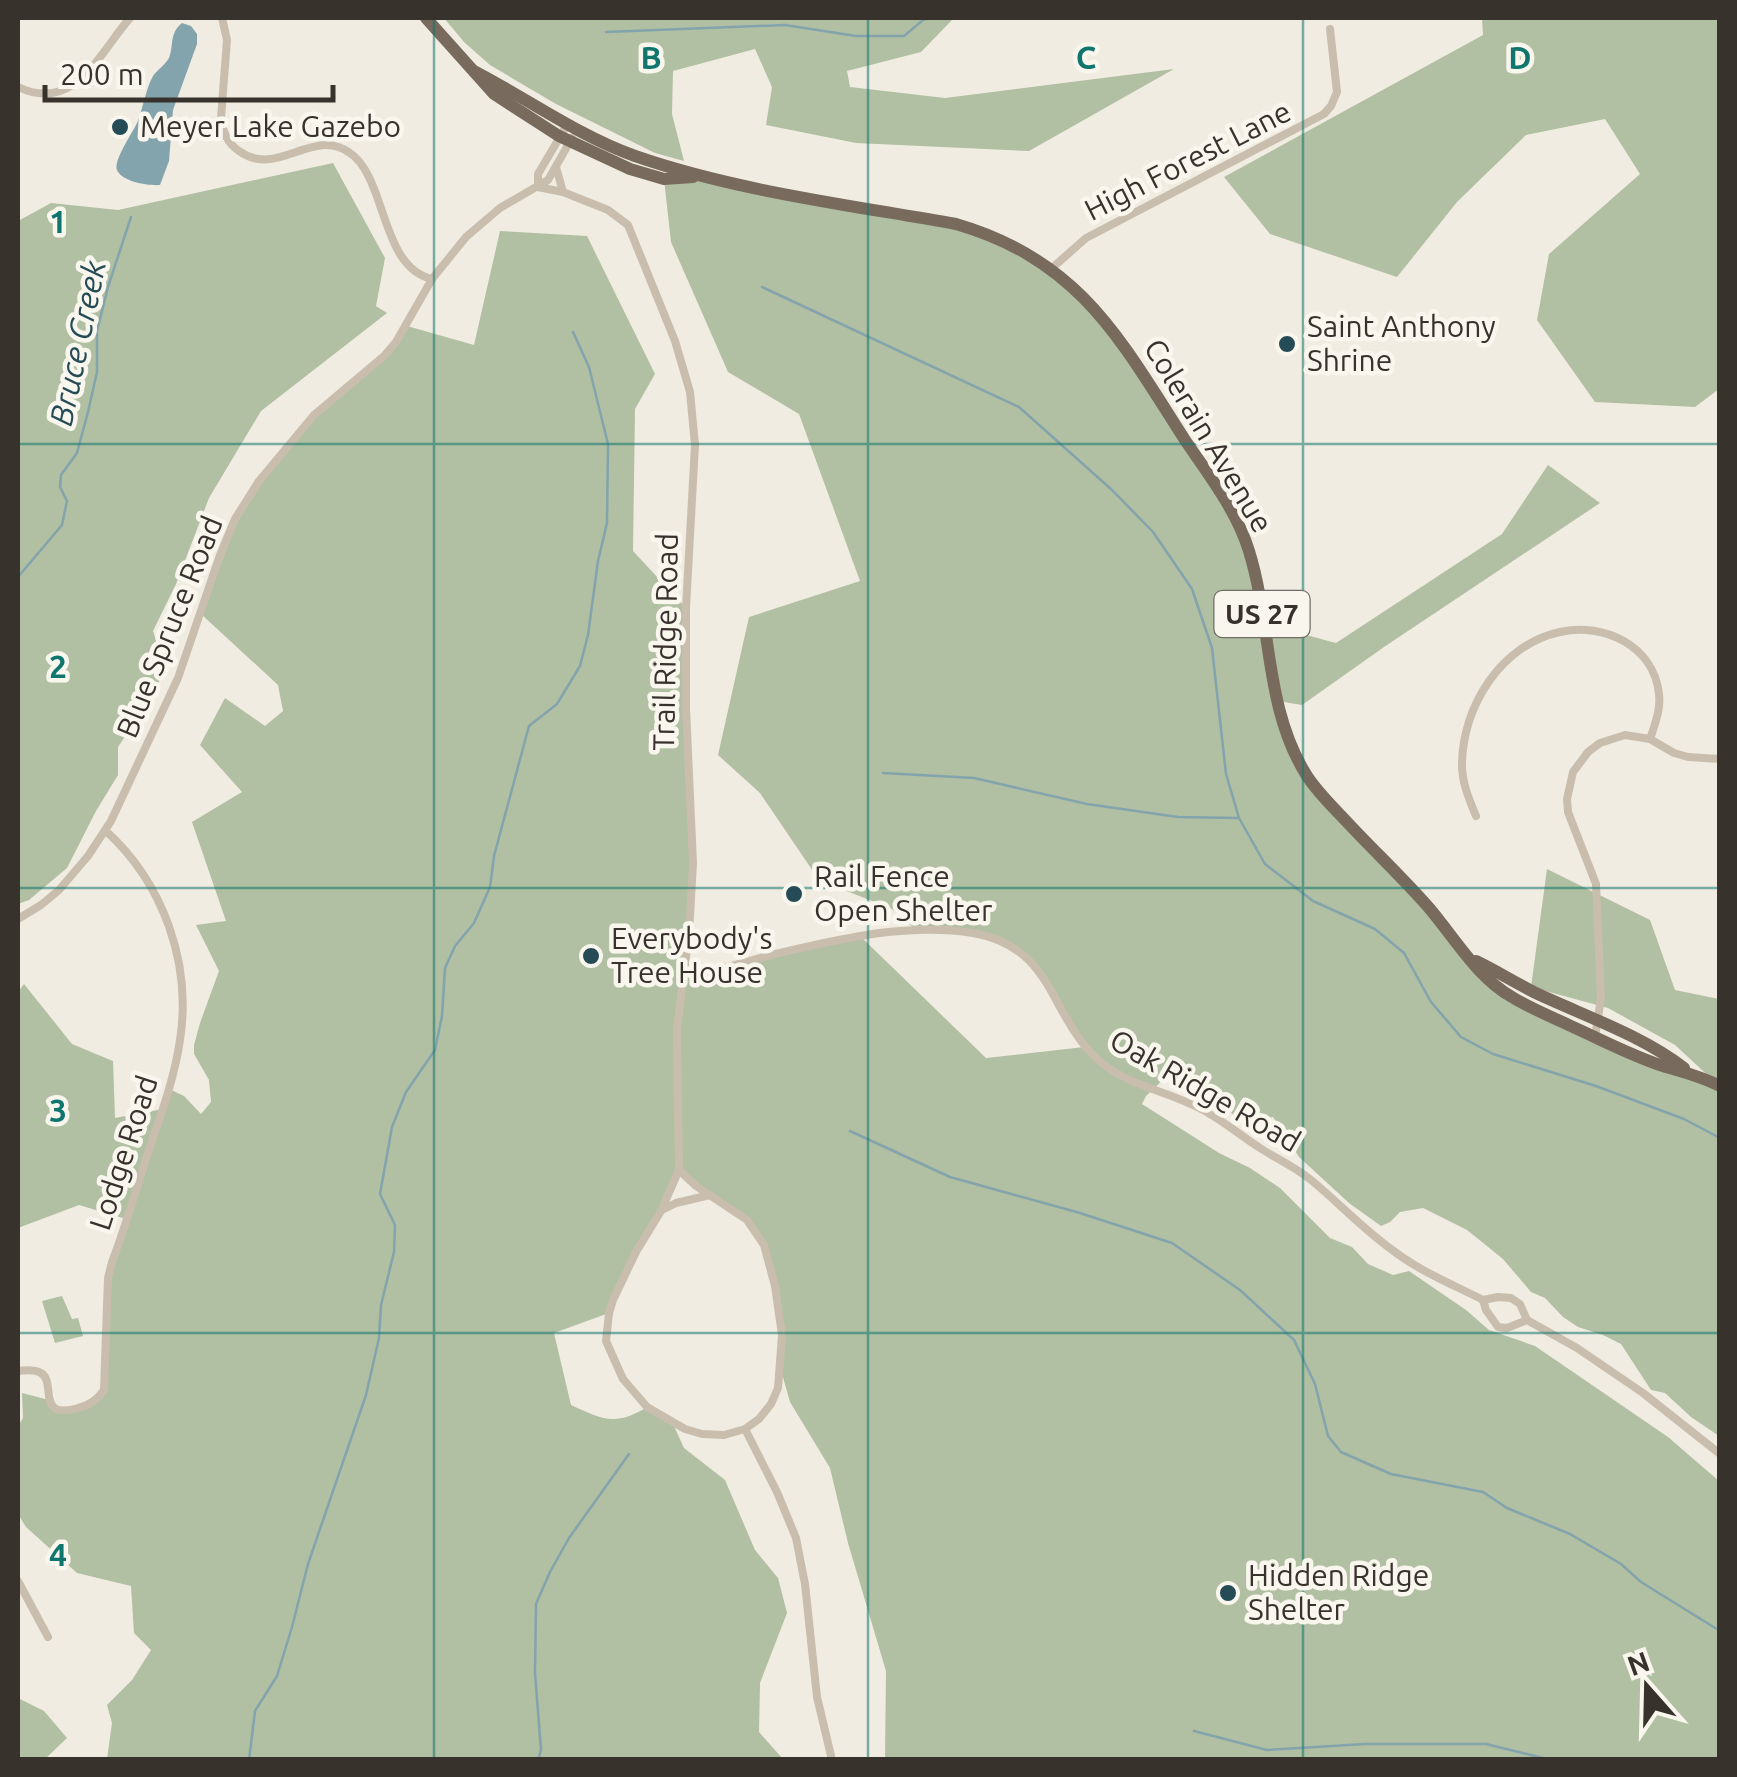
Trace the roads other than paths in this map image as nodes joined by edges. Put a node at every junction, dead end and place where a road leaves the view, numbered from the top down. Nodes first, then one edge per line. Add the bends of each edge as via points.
1 (130, 18) edge
2 (222, 18) edge
3 (426, 18) edge
4 (1330, 28) dead end
5 (18, 87) edge
6 (568, 133) junction
7 (556, 167) junction
8 (538, 188) junction
9 (563, 192) junction
10 (1052, 269) junction
11 (432, 279) junction
12 (1650, 739) junction
13 (1720, 759) edge
14 (1476, 816) dead end
15 (106, 830) junction
16 (18, 919) edge
17 (1468, 957) junction
18 (682, 974) junction
19 (1598, 1020) junction
20 (1595, 1037) junction
21 (1690, 1073) junction
22 (1720, 1086) edge
23 (679, 1170) junction
24 (710, 1196) junction
25 (661, 1211) junction
26 (1483, 1300) junction
27 (1526, 1320) junction
28 (18, 1371) edge
29 (745, 1429) junction
30 (1720, 1454) edge
31 (18, 1581) edge
32 (48, 1637) dead end
33 (832, 1760) edge

1 - 5 street via 66,90 41,94
2 - 11 street via 227,40 221,118 230,144 260,161 318,146 351,153 406,263
3 - 6 main road, Colerain Avenue / US 27 via 474,71
4 - 10 street, High Forest Lane via 1337,92 1324,114 1086,238
6 - 7 street, Blue Spruce Road
6 - 8 street via 538,174
6 - 10 main road, Colerain Avenue / US 27 via 630,169 664,179 698,177 956,224
7 - 8 street, Blue Spruce Road
7 - 9 street
8 - 9 street, Trail Ridge Road
8 - 11 street, Blue Spruce Road via 482,222
9 - 18 street, Trail Ridge Road via 628,225 690,392 695,445 686,708 693,863
10 - 17 main road, Colerain Avenue / US 27 via 1124,345 1245,538 1277,701 1308,776
11 - 15 street, Blue Spruce Road via 396,342 314,415 244,504 178,678
12 - 13 street via 1688,756
12 - 14 street via 1660,697 1650,665 1628,642 1578,630 1526,645 1483,690 1464,742 1465,790
12 - 19 street via 1625,735 1600,743 1580,761 1569,785 1568,812 1596,884
15 - 16 street, Blue Spruce Road via 59,890
15 - 28 street, Lodge Road via 134,862 170,929 181,972 180,1040 108,1278 104,1390 85,1406 60,1410 48,1400 42,1373
17 - 19 main road, Colerain Avenue / US 27
17 - 20 main road, Colerain Avenue / US 27 via 1510,997
18 - 23 street, Trail Ridge Road
18 - 26 street, Oak Ridge Road via 859,935 990,937 1042,973 1085,1046 1113,1072 1214,1116 1308,1178 1392,1251
19 - 20 street
19 - 21 main road, Colerain Avenue / US 27
20 - 21 main road, Colerain Avenue / US 27
21 - 22 main road, Colerain Avenue / US 27
23 - 24 street
23 - 25 street, Trail Ridge Road
24 - 25 street
24 - 29 street via 758,1234 780,1318 778,1388
25 - 29 street, Trail Ridge Road via 613,1300 608,1350 634,1394 664,1419 702,1434
26 - 27 street, Oak Ridge Road via 1511,1298
26 - 27 street, Oak Ridge Road via 1498,1327
27 - 30 street, Oak Ridge Road via 1630,1384
29 - 33 street via 796,1538
31 - 32 street

